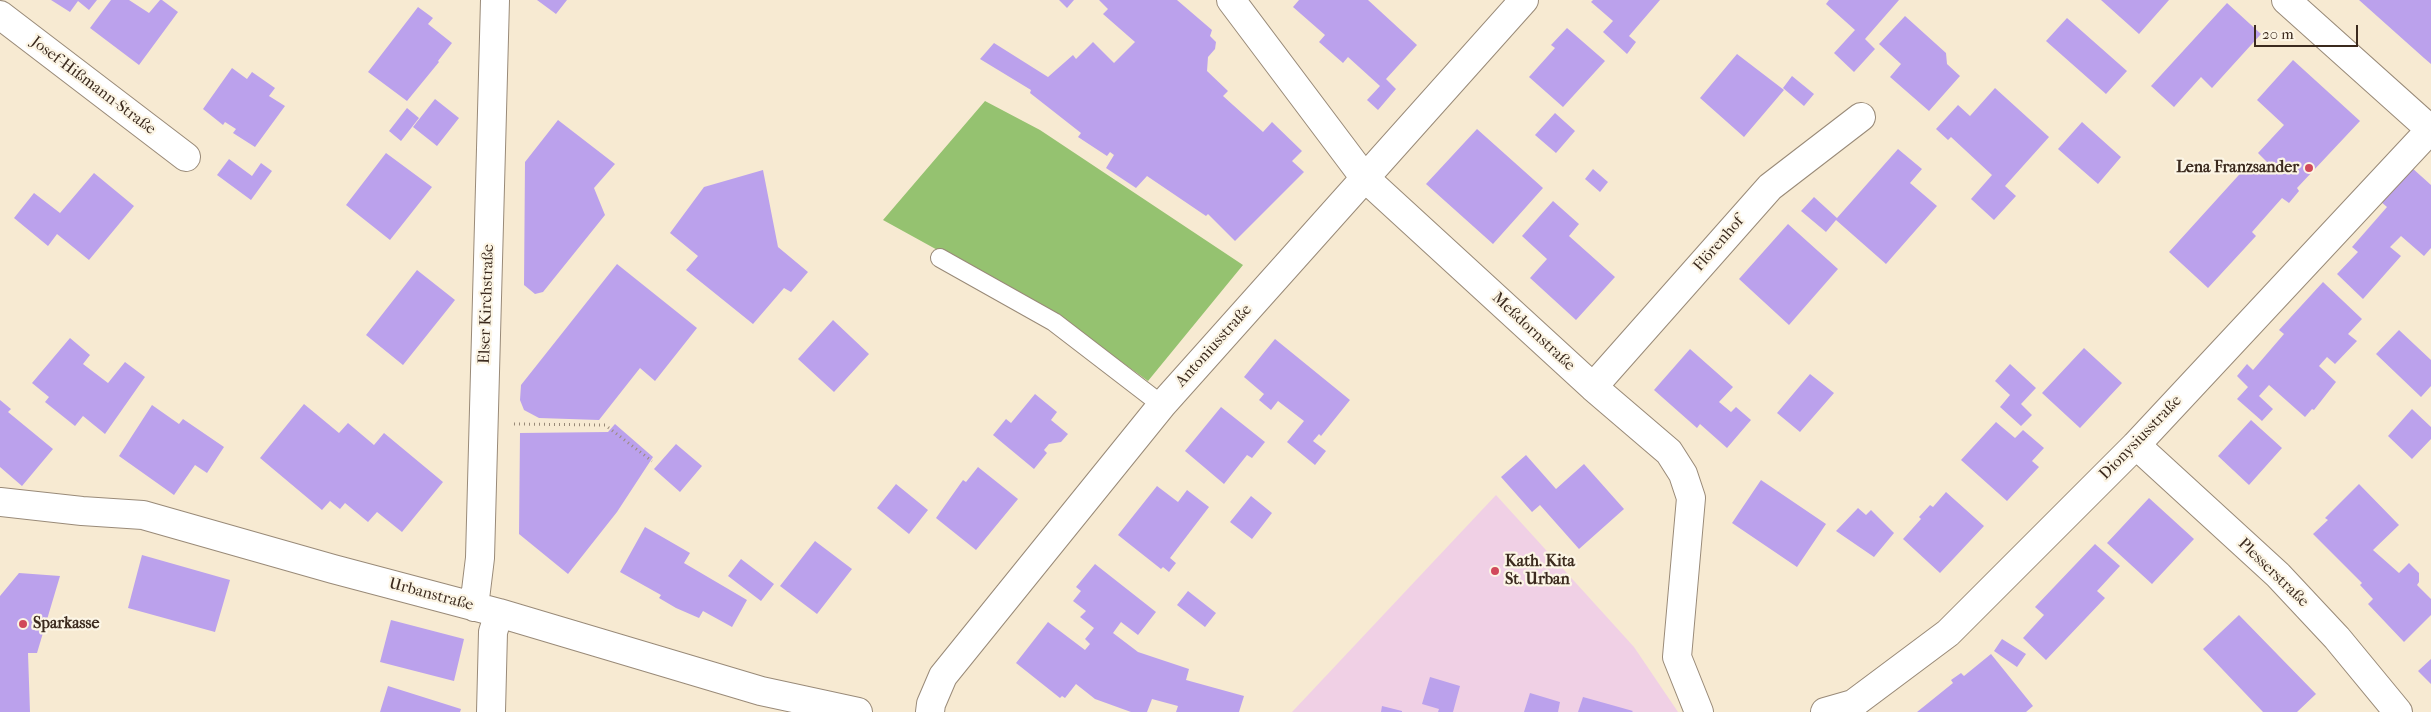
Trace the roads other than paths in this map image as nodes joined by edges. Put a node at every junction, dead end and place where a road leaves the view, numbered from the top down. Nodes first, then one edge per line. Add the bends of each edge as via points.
1 (495, 0) edge
2 (1231, 0) edge
3 (1524, 0) edge
4 (2286, 0) edge
5 (0, 14) edge
6 (1861, 117) dead end
7 (2431, 130) edge
8 (186, 157) dead end
9 (1364, 177) junction
10 (940, 258) dead end
11 (1593, 387) junction
12 (1162, 405) junction
13 (2136, 445) junction
14 (0, 502) edge
15 (486, 610) junction
16 (758, 701) edge
17 (491, 712) edge
18 (858, 712) edge
19 (930, 712) edge
20 (1699, 712) edge
21 (1825, 712) edge
22 (2398, 712) edge

1 - 15 street, Elser Kirchstraße via 480,558
2 - 9 street, Meßdornstraße
3 - 9 street, Antoniusstraße
4 - 7 street
5 - 8 street, Josef-Hißmann-Straße
6 - 11 street, Flörenhof via 1770,187
7 - 13 street, Dionysiusstraße
9 - 11 street, Meßdornstraße
9 - 12 street, Antoniusstraße
10 - 12 lane via 1054,322
11 - 20 street, Meßdornstraße via 1669,452 1683,474 1691,498 1677,657
12 - 19 street, Antoniusstraße via 944,676
13 - 21 street, Dionysiusstraße via 1948,633 1853,704
13 - 22 street, Plesserstraße via 2278,575 2337,638
14 - 15 street, Urbanstraße via 82,512 143,515
15 - 16 street, Urbanstraße
15 - 17 street, Elser Kirchstraße via 494,632
16 - 18 street, Urbanstraße

